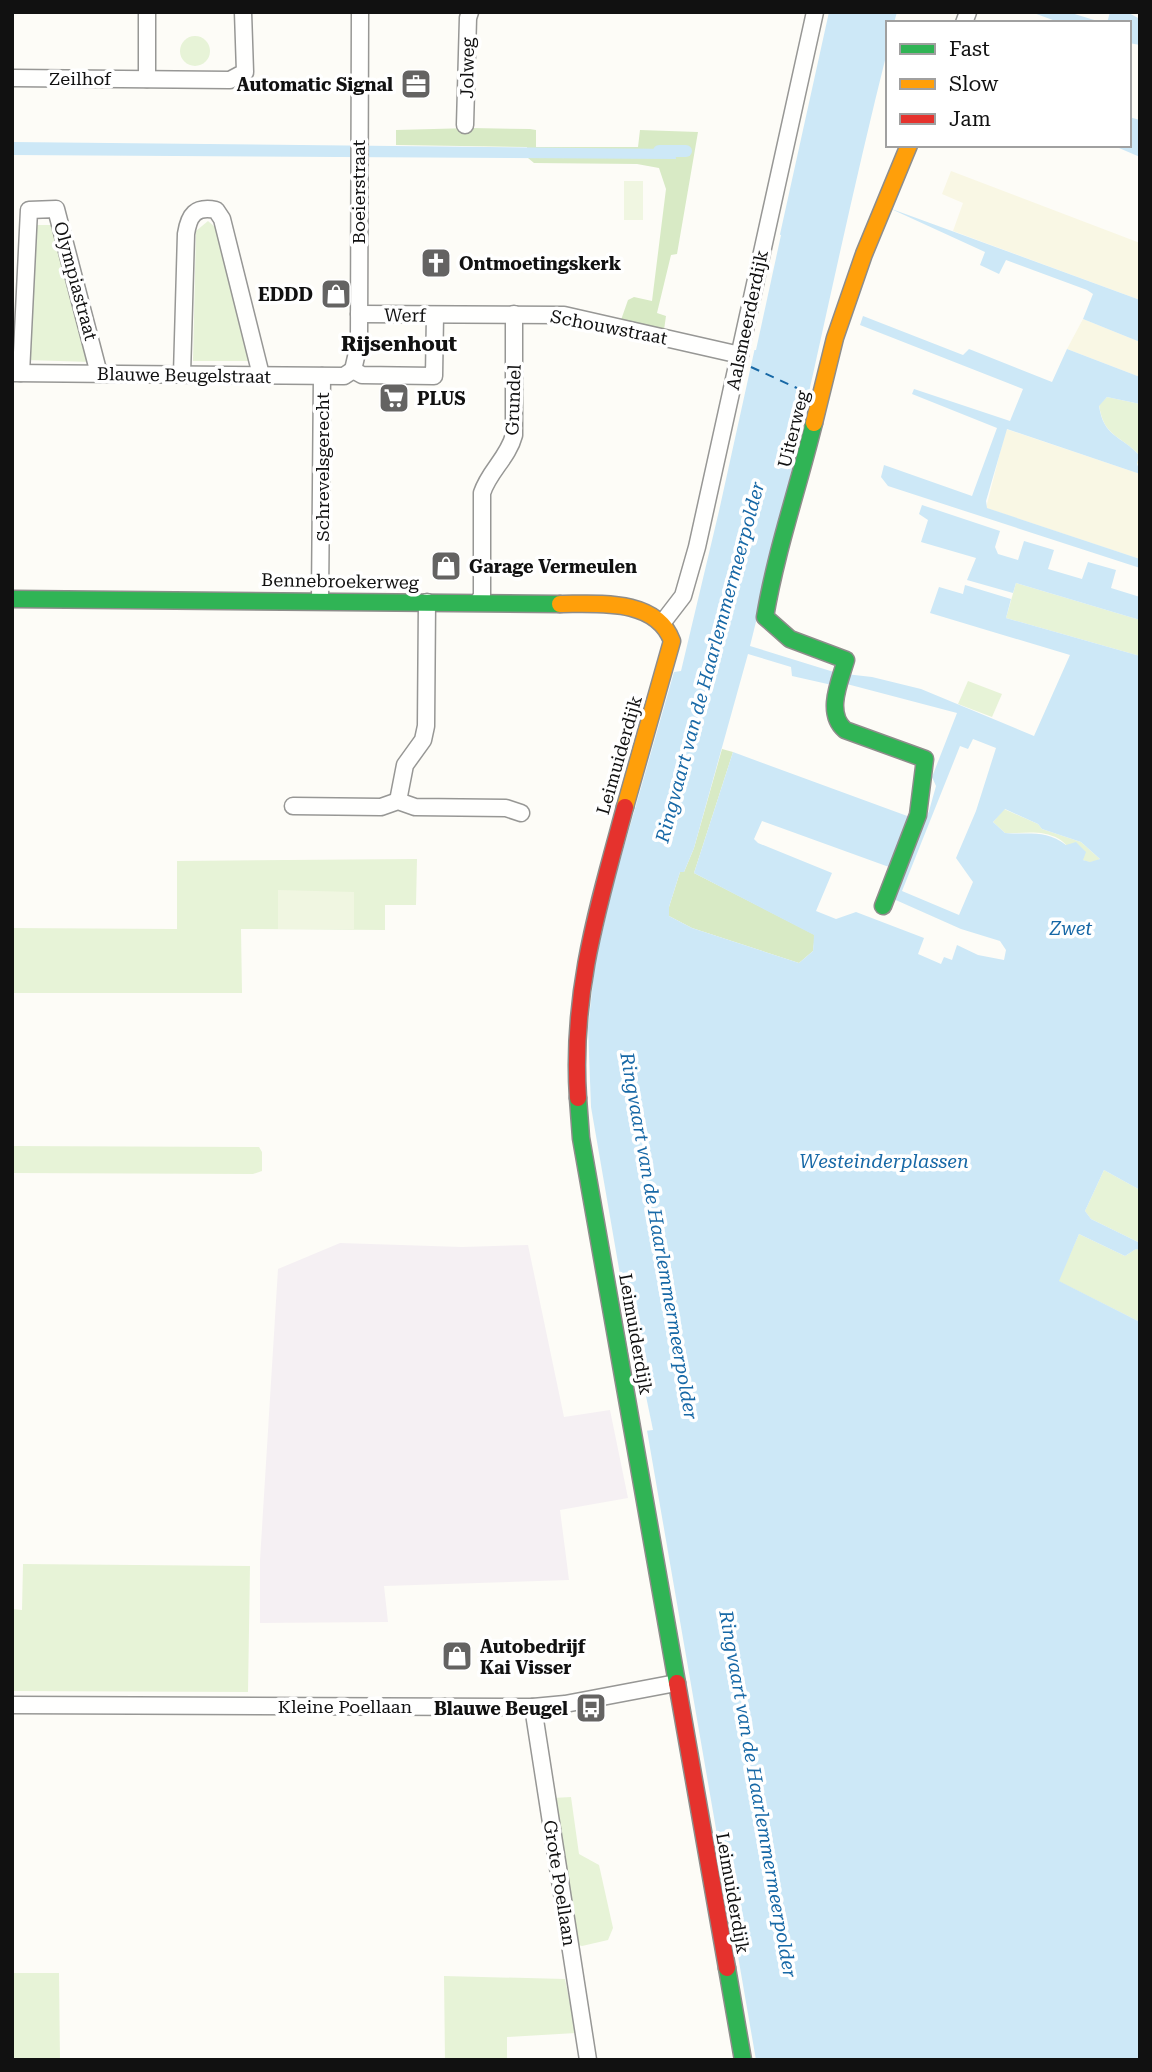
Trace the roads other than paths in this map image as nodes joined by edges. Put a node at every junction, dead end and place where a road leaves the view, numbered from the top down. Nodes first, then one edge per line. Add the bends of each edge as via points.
1 (147, 12) edge
2 (243, 12) edge
3 (360, 12) edge
4 (470, 12) edge
5 (815, 12) edge
6 (12, 78) edge
7 (147, 79) junction
8 (466, 125) dead end
9 (908, 147) edge
10 (359, 314) junction
11 (514, 314) junction
12 (435, 315) junction
13 (740, 355) junction
14 (353, 370) junction
15 (17, 373) edge
16 (99, 374) junction
17 (182, 374) junction
18 (261, 375) junction
19 (322, 376) junction
20 (12, 599) edge
21 (320, 600) junction
22 (427, 601) junction
23 (478, 601) junction
24 (663, 622) junction
25 (398, 801) junction
26 (293, 806) dead end
27 (521, 813) dead end
28 (883, 906) dead end
29 (676, 1683) junction
30 (12, 1705) edge
31 (533, 1707) junction
32 (588, 2060) edge
33 (743, 2060) edge

1 - 7 street
2 - 7 street, Zeilhof via 245,72 230,80
3 - 10 street, Boeierstraat
4 - 8 street, Jolweg
5 - 13 street, Aalsmeerderdijk
6 - 7 street, Zeilhof
9 - 28 street, Uiterweg via 835,338 794,506 775,559 765,617 773,630 785,637 846,660 833,709 838,724 925,759 918,814
10 - 12 street, Werf
10 - 14 street, Boeierstraat
11 - 12 street, Schouwstraat
11 - 13 street, Schouwstraat via 580,318
11 - 23 street, Grundel via 514,435 482,493 482,596
12 - 14 street, Werf via 434,376
13 - 24 street, Aalsmeerderdijk via 683,596
14 - 19 street, Blauwe Beugelstraat via 344,376
15 - 16 street, Blauwe Beugelstraat
15 - 16 street, Olympiastraat via 29,210 56,209
16 - 17 street, Blauwe Beugelstraat
17 - 18 street, Blauwe Beugelstraat
17 - 18 street via 186,234 188,219 204,208 216,211 222,219
18 - 19 street, Blauwe Beugelstraat
19 - 21 street, Schrevelsgerecht
20 - 21 street, Bennebroekerweg
21 - 22 street, Bennebroekerweg
22 - 23 street, Bennebroekerweg
22 - 25 street via 426,726 423,740 405,765
23 - 24 street, Bennebroekerweg via 608,604 640,610
24 - 29 street, Leimuiderdijk via 672,641 587,945 575,1054 581,1138
25 - 26 street via 381,807
25 - 27 street via 415,807 506,808
29 - 31 street, Kleine Poellaan
29 - 33 street, Leimuiderdijk
30 - 31 street, Kleine Poellaan
31 - 32 street, Grote Poellaan

